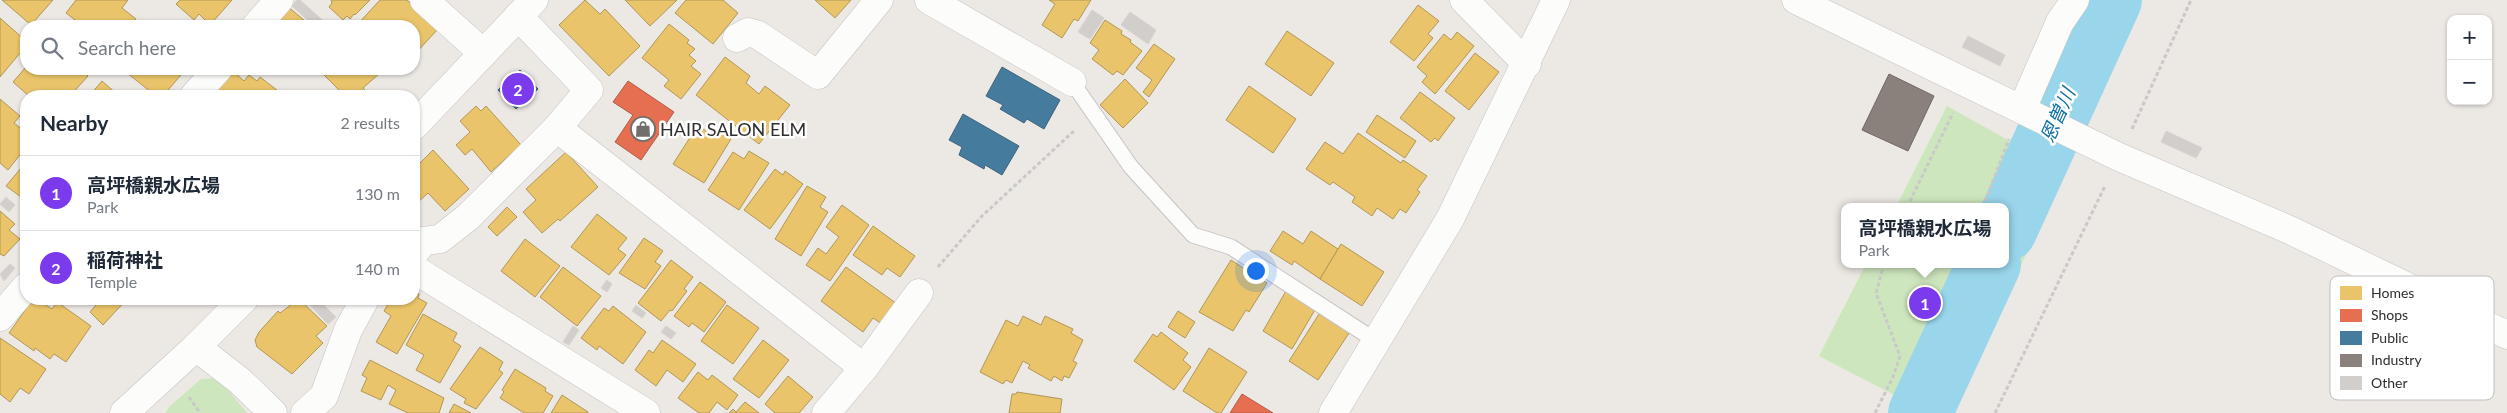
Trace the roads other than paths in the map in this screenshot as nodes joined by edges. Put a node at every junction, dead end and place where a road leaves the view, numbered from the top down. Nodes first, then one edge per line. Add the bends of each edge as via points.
1 (279, 0) edge
2 (424, 0) edge
3 (879, 0) edge
4 (928, 0) edge
5 (1464, 0) edge
6 (1556, 0) edge
7 (1796, 0) edge
8 (2075, 0) edge
9 (526, 8) edge
10 (261, 20) edge
11 (737, 38) dead end
12 (483, 53) junction
13 (1527, 64) junction
14 (213, 75) edge
15 (1078, 89) joint
16 (199, 90) edge
17 (2022, 109) junction
18 (420, 120) edge
19 (557, 128) junction
20 (420, 246) edge
21 (420, 273) edge
22 (2384, 276) edge
23 (919, 293) road end
24 (20, 294) edge
25 (238, 305) edge
26 (363, 305) edge
27 (0, 317) edge
28 (2494, 329) edge
29 (2507, 335) edge
30 (1376, 341) junction
31 (196, 347) junction
32 (864, 368) junction
33 (124, 413) edge
34 (273, 413) edge
35 (305, 413) edge
36 (646, 413) edge
37 (826, 413) edge
38 (1333, 413) edge

1 - 10 street
2 - 12 street
3 - 11 street via 818,75 758,34 748,32
4 - 15 street
5 - 13 street
6 - 13 street
7 - 17 street
8 - 17 street via 2060,22
9 - 12 street
9 - 19 street via 589,90
12 - 18 street
13 - 30 street via 1450,219
14 - 16 street
15 - 30 lane via 1131,167 1193,236 1231,246
17 - 22 street via 2119,157
19 - 20 street via 468,217 440,239 424,241
19 - 32 street
21 - 36 street
23 - 32 street
24 - 27 street
25 - 31 street
26 - 35 street via 348,330 324,396
28 - 29 street
30 - 38 street
31 - 33 street
31 - 34 street via 240,381
32 - 37 street

